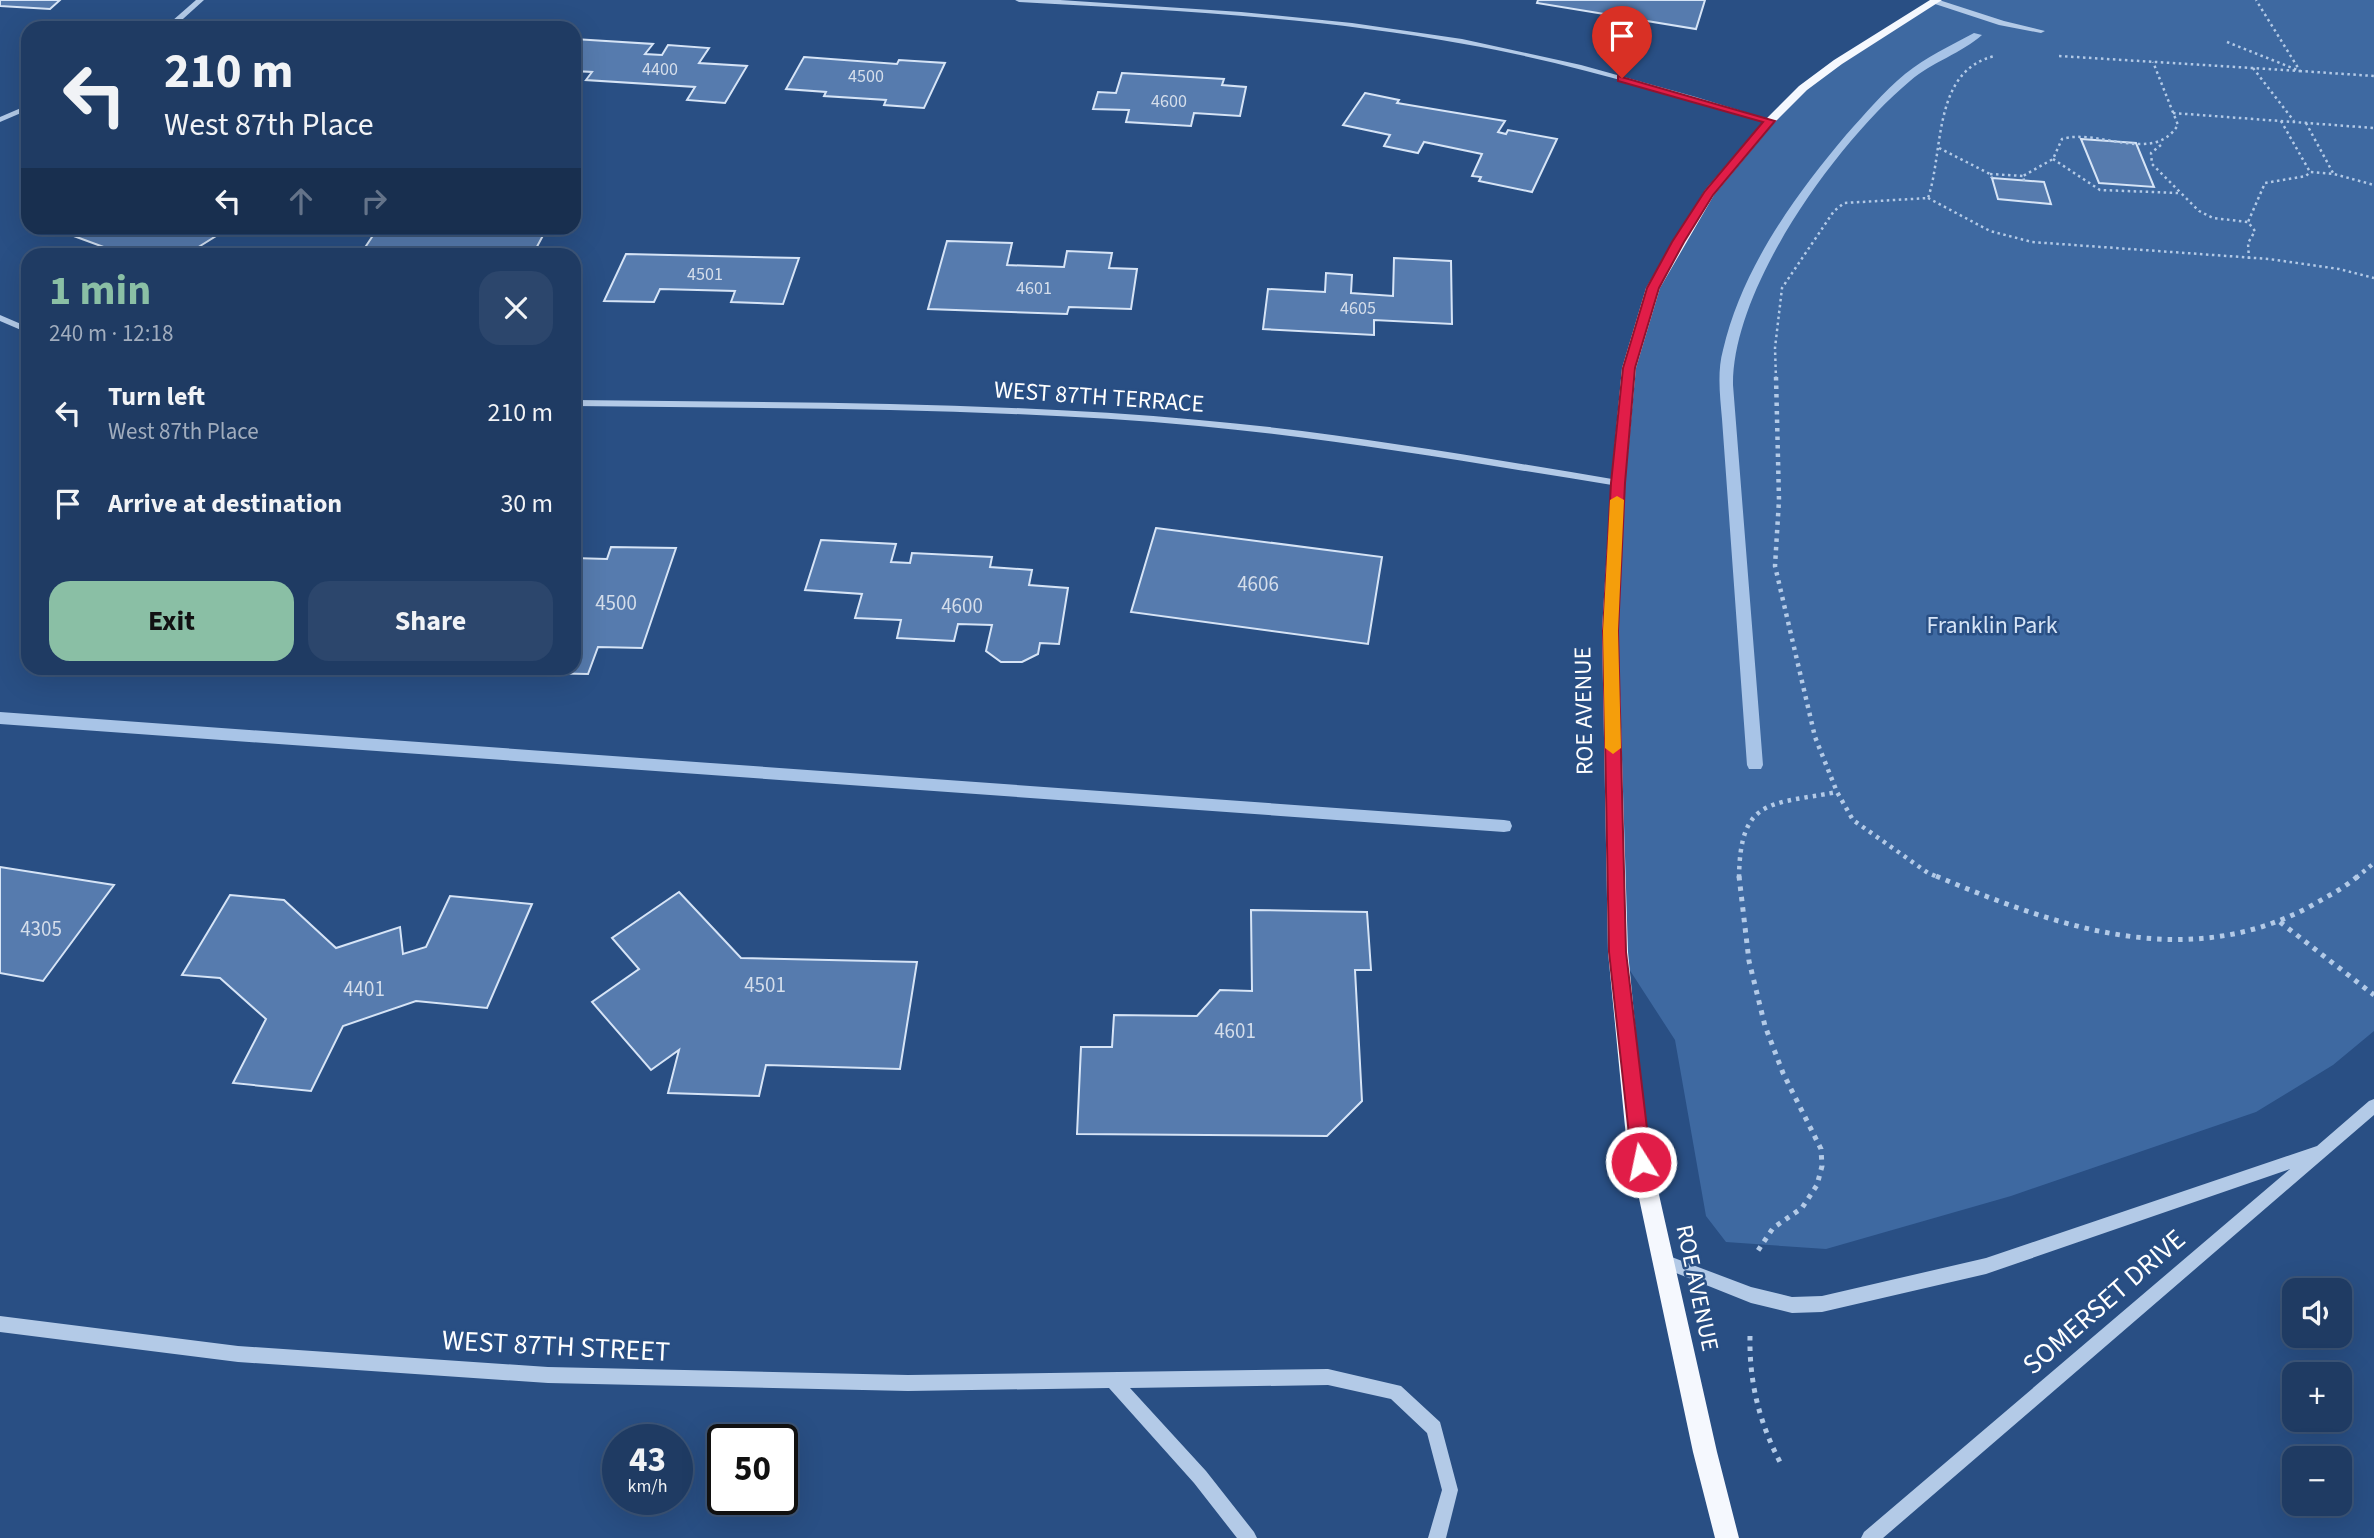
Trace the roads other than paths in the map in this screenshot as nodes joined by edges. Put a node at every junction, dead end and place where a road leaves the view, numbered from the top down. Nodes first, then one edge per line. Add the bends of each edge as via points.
1 (200, 0) edge
2 (1019, 0) edge
3 (1936, 1) edge
4 (1119, 3) edge
5 (176, 21) edge
6 (2040, 32) dead end
7 (21, 110) edge
8 (0, 120) edge
9 (1770, 121) junction
10 (0, 318) edge
11 (21, 327) edge
12 (581, 402) edge
13 (1618, 483) junction
14 (2374, 1106) edge
15 (2319, 1152) junction
16 (1661, 1260) junction
17 (0, 1324) edge
18 (1112, 1380) junction
19 (1248, 1538) edge
20 (1437, 1538) edge
21 (1727, 1538) edge
22 (1870, 1538) edge

1 - 5 street
2 - 4 street
3 - 6 street
3 - 9 main road, ROE AVENUE via 1838,62
4 - 9 street via 1327,21 1464,42 1569,64
7 - 8 street
9 - 13 main road, ROE AVENUE via 1709,193 1653,288 1629,368
10 - 11 street
12 - 13 street, WEST 87TH TERRACE via 1025,411 1143,418 1282,432
13 - 16 main road, ROE AVENUE via 1610,631 1618,952 1636,1137
14 - 15 street, SOMERSET DRIVE
15 - 16 street via 1986,1266 1822,1304 1792,1306 1751,1295
15 - 22 street, SOMERSET DRIVE
16 - 21 main road, ROE AVENUE
17 - 18 street, WEST 87TH STREET via 238,1354 548,1375 908,1383
18 - 19 street
18 - 20 street, WEST 87TH STREET via 1328,1377 1395,1392 1434,1428 1450,1490

